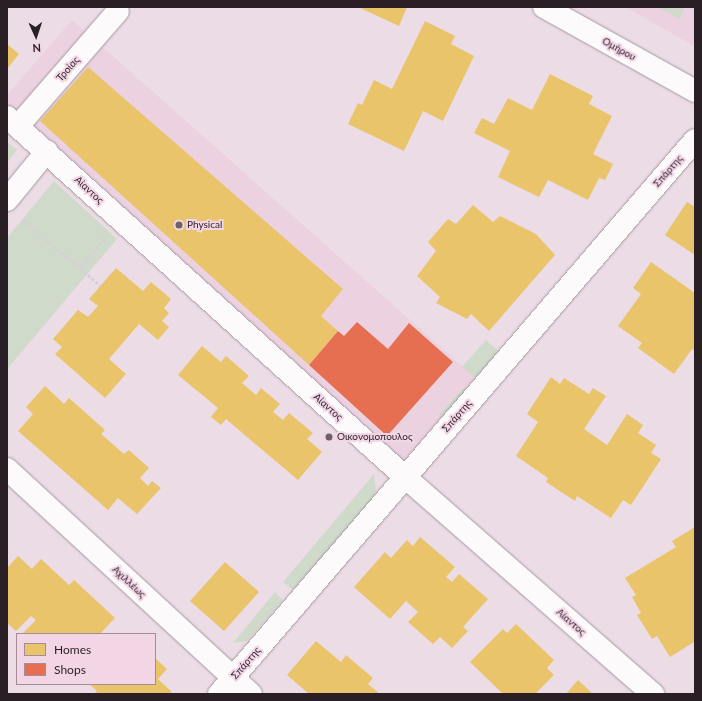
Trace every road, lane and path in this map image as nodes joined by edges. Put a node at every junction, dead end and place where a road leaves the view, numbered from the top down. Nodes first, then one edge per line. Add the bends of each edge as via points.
1 (544, 7) edge
2 (118, 11) dead end
3 (695, 91) edge
4 (12, 122) edge
5 (695, 140) edge
6 (47, 151) junction
7 (12, 208) edge
8 (120, 219) junction
9 (80, 268) junction
10 (101, 286) dead end
11 (7, 469) edge
12 (405, 477) junction
13 (226, 686) edge
14 (252, 694) edge
15 (653, 694) edge

1 - 3 street, Ομήρου
2 - 4 street, Τροίας
4 - 6 street, Αίαντος
5 - 12 street, Σπάρτης
6 - 7 street
6 - 8 street, Αίαντος
7 - 9 path
8 - 9 path
8 - 12 street, Αίαντος
9 - 10 path
11 - 13 street, Αχιλλέως
12 - 13 street, Σπάρτης
12 - 15 street, Αίαντος
13 - 14 street, Αχιλλέως

